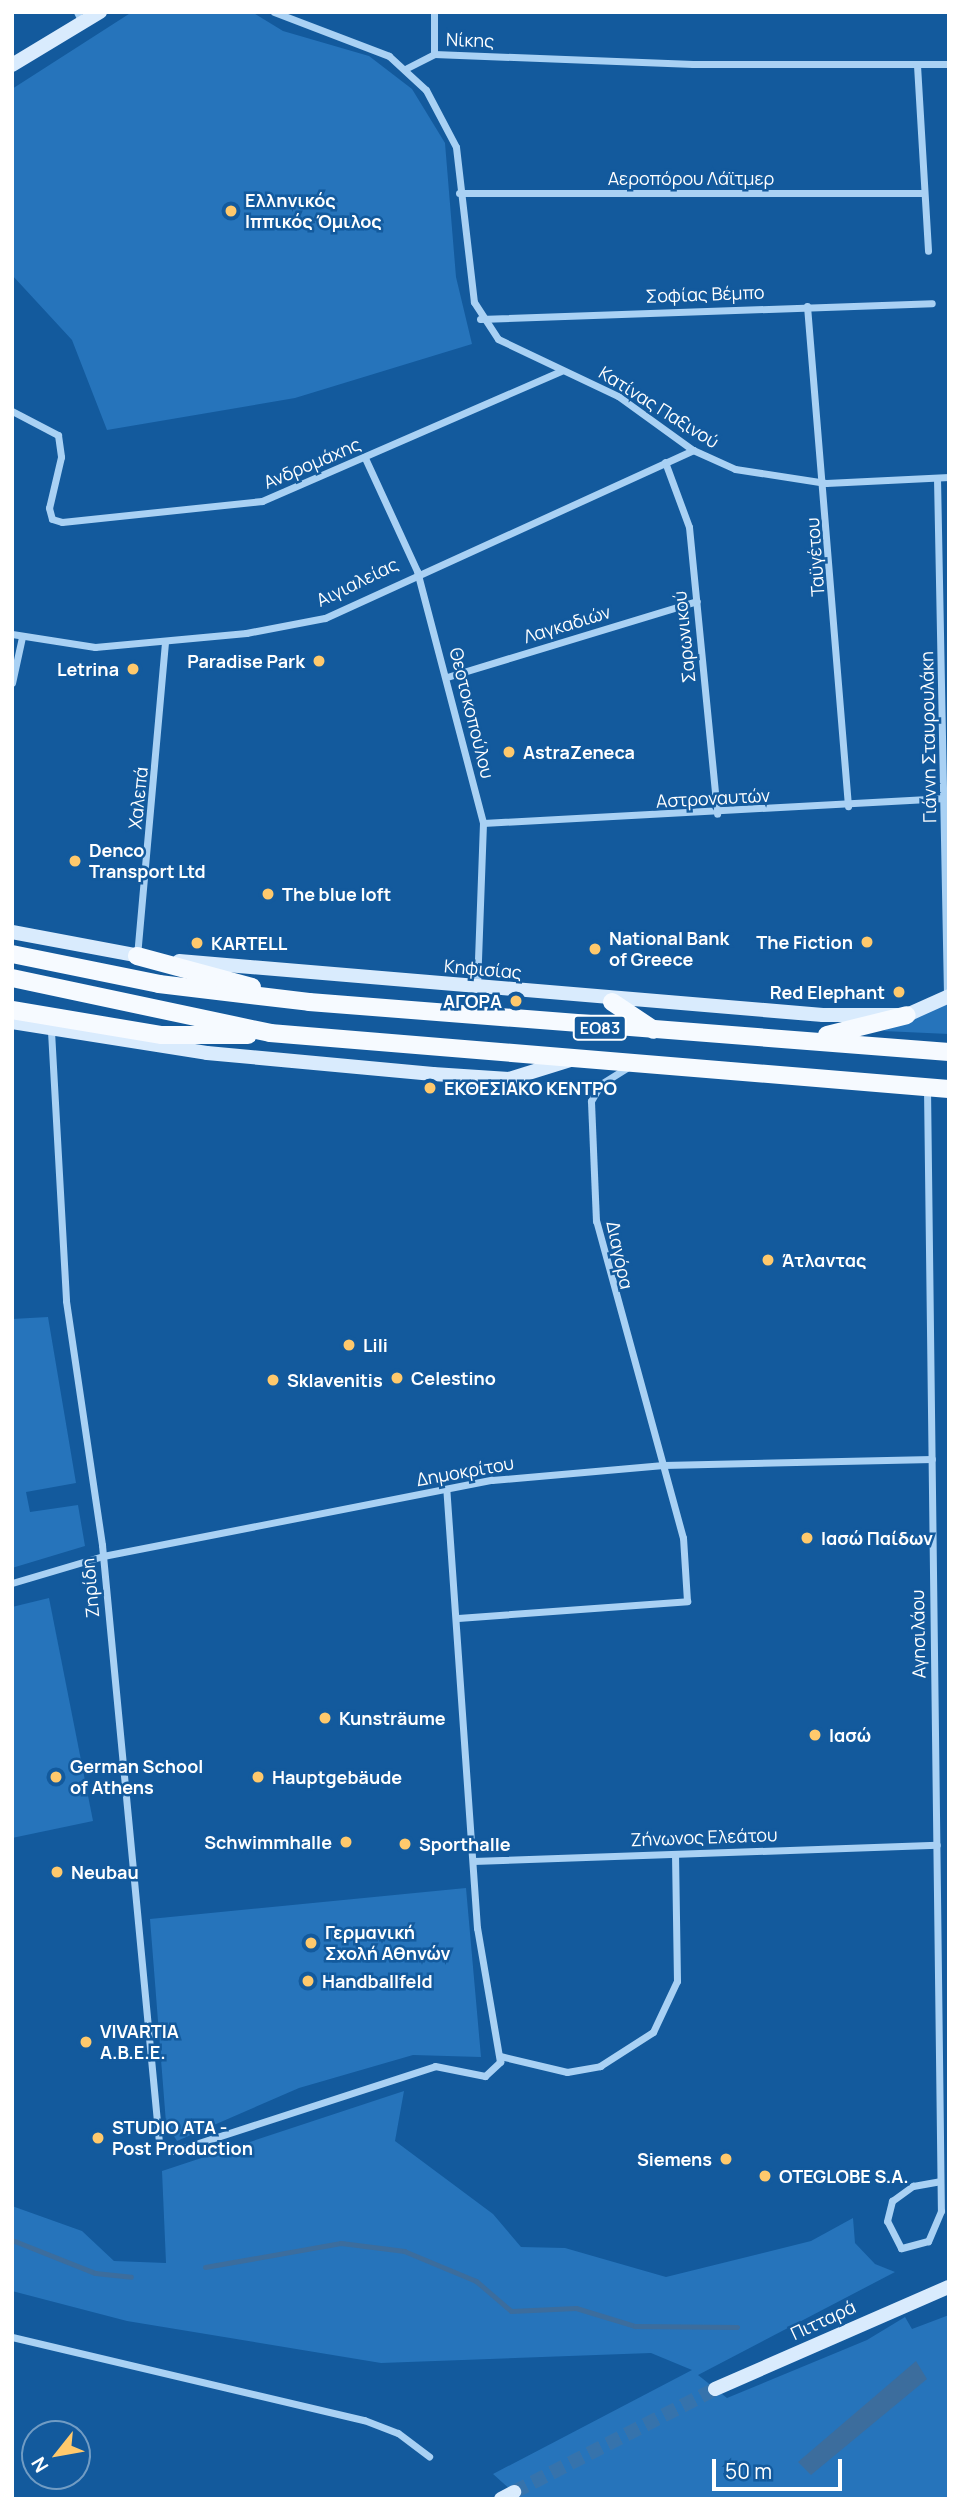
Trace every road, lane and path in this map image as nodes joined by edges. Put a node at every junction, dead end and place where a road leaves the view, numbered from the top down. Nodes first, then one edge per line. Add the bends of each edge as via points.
1 (100, 12) edge
2 (274, 12) edge
3 (434, 12) edge
4 (79, 17) edge
5 (434, 54) junction
6 (949, 64) edge
7 (12, 65) edge
8 (917, 65) junction
9 (407, 68) junction
10 (458, 193) junction
11 (923, 194) junction
12 (928, 251) dead end
13 (932, 303) dead end
14 (807, 306) junction
15 (480, 318) junction
16 (561, 371) junction
17 (12, 411) edge
18 (692, 450) junction
19 (365, 458) junction
20 (665, 461) junction
21 (949, 477) edge
22 (937, 478) junction
23 (826, 483) junction
24 (417, 571) junction
25 (697, 601) junction
26 (12, 634) edge
27 (22, 637) junction
28 (164, 643) junction
29 (447, 677) junction
30 (12, 683) edge
31 (946, 798) junction
32 (848, 806) junction
33 (718, 814) junction
34 (483, 823) junction
35 (12, 932) edge
36 (12, 954) edge
37 (137, 956) junction
38 (12, 978) edge
39 (477, 989) junction
40 (948, 996) edge
41 (309, 1002) junction
42 (612, 1002) junction
43 (12, 1010) edge
44 (907, 1015) junction
45 (12, 1022) edge
46 (51, 1031) junction
47 (657, 1032) junction
48 (270, 1033) junction
49 (772, 1040) junction
50 (949, 1052) edge
51 (570, 1060) junction
52 (632, 1065) junction
53 (927, 1087) junction
54 (949, 1089) edge
55 (932, 1460) junction
56 (663, 1465) junction
57 (446, 1490) junction
58 (103, 1556) junction
59 (12, 1583) edge
60 (458, 1618) junction
61 (937, 1845) junction
62 (675, 1854) junction
63 (473, 1861) junction
64 (499, 2056) junction
65 (940, 2181) junction
66 (949, 2287) edge
67 (12, 2337) edge
68 (715, 2389) tunnel mouth
69 (429, 2456) dead end

1 - 4 street
2 - 9 street via 377,50
3 - 5 street
4 - 7 street
5 - 8 street, Νίκης
5 - 9 street, Νίκης
6 - 8 street, Νίκης
8 - 11 street
9 - 10 street via 444,117 456,147
10 - 11 street, Αεροπόρου Λάϊτμερ
10 - 15 street
11 - 12 street
13 - 14 street, Σοφίας Βέμπο
14 - 15 street, Σοφίας Βέμπο
14 - 23 street, Ταϋγέτου
15 - 16 street, Κατίνας Παξινού via 498,339
16 - 18 street, Κατίνας Παξινού via 618,396
16 - 19 street, Ανδρομάχης
17 - 19 street, Ανδρομάχης via 52,428 62,444 50,508 52,519 62,522 262,502
18 - 20 street, Αιγιαλείας
18 - 23 street, Κατίνας Παξινού via 768,478
19 - 24 street, Θεοτοκοπούλου
20 - 24 street, Αιγιαλείας
20 - 25 street, Σαρωνικού via 689,527
21 - 22 street, Κατίνας Παξινού
22 - 23 street, Κατίνας Παξινού
22 - 31 street, Γιάννη Σταυρουλάκη
23 - 32 street, Ταϋγέτου
24 - 28 street, Αιγιαλείας via 325,618
24 - 29 street, Θεοτοκοπούλου
25 - 29 street, Λαγκαδιών
25 - 33 street, Σαρωνικού
26 - 27 street, Αιγιαλείας
27 - 28 street, Αιγιαλείας via 95,647
27 - 30 street
28 - 37 street, Χαλεπά
29 - 34 street, Θεοτοκοπούλου
31 - 32 street, Αστροναυτών
31 - 40 street, Γιάννη Σταυρουλάκη
32 - 33 street, Αστροναυτών
33 - 34 street, Αστροναυτών
34 - 39 street, Θεοτοκοπούλου
35 - 37 street, Κηφισίας
36 - 41 main road, ΕΟ83 via 159,984
37 - 39 street, Κηφισίας
37 - 41 main road
38 - 48 main road, ΕΟ83
39 - 42 street, Κηφισίας
40 - 44 street, Κηφισίας
41 - 47 main road, ΕΟ83
42 - 44 street, Κηφισίας
42 - 47 main road
43 - 48 main road via 208,1039
44 - 49 main road via 853,1032
45 - 46 street
46 - 51 street via 207,1053 496,1078
46 - 58 street, Ζηρίδη via 66,1301
47 - 49 main road, ΕΟ83
48 - 51 main road, ΕΟ83
49 - 50 main road, ΕΟ83
51 - 52 main road, ΕΟ83
52 - 53 main road, ΕΟ83
52 - 56 street, Διαγόρα via 601,1084 591,1101 596,1221
53 - 54 main road, ΕΟ83
53 - 55 street, Αγησιλάου
55 - 56 street, Δημοκρίτου
55 - 61 street, Αγησιλάου
56 - 57 street, Δημοκρίτου
56 - 60 street, Διαγόρα via 682,1538 687,1601
57 - 58 street, Δημοκρίτου
57 - 60 street
58 - 59 street, Δημοκρίτου
58 - 64 street, Ζηρίδη via 159,2142 174,2151 435,2066 485,2076
60 - 63 street
61 - 62 street, Ζήνωνος Ελεάτου
61 - 65 street, Αγησιλάου
62 - 63 street, Ζήνωνος Ελεάτου
62 - 64 street via 677,1980 653,2032 632,2051 578,2070
63 - 64 street via 477,1928
65 - 65 street, Αγησιλάου via 913,2186 892,2202 887,2221 901,2248 920,2246 934,2234
66 - 68 street, Πιτταρά
67 - 69 street via 364,2420 398,2433

